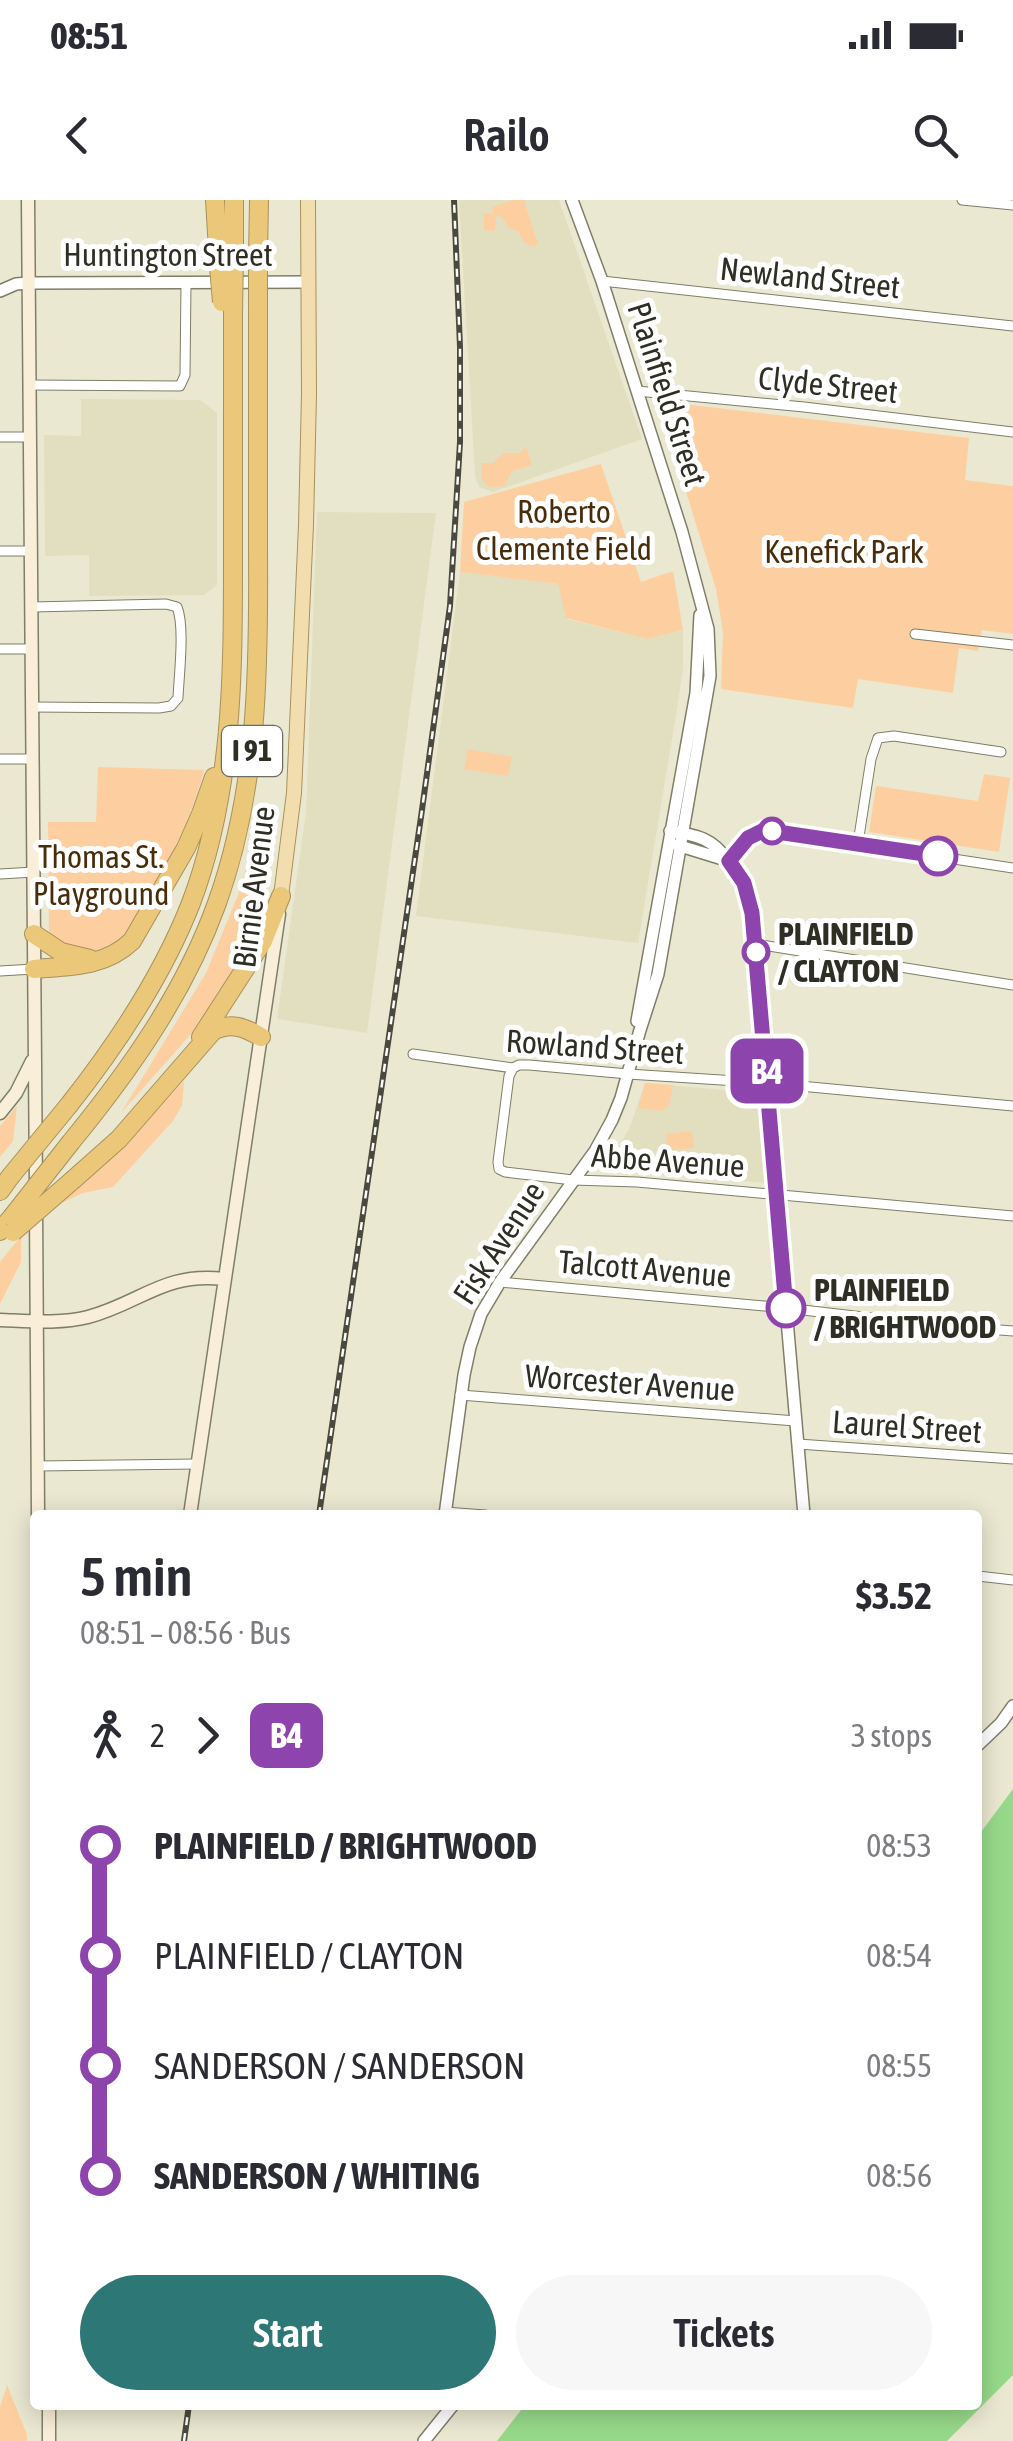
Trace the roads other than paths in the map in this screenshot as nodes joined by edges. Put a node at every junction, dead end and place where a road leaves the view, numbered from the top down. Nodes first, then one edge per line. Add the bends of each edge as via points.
1 (28, 200) edge
2 (215, 200) edge
3 (234, 200) edge
4 (259, 200) edge
5 (308, 200) edge
6 (572, 200) edge
7 (962, 200) edge
8 (1013, 204) edge
9 (226, 263) junction
10 (602, 281) junction
11 (28, 282) junction
12 (186, 282) junction
13 (308, 282) junction
14 (0, 290) edge
15 (1013, 326) edge
16 (29, 385) junction
17 (637, 391) junction
18 (1013, 432) edge
19 (0, 437) edge
20 (30, 437) junction
21 (31, 550) junction
22 (0, 551) edge
23 (32, 607) junction
24 (915, 634) dead end
25 (1013, 645) edge
26 (0, 649) edge
27 (32, 649) junction
28 (32, 707) junction
29 (230, 718) junction
30 (1000, 752) dead end
31 (0, 759) edge
32 (33, 759) junction
33 (675, 838) junction
34 (858, 843) junction
35 (729, 861) junction
36 (1013, 868) edge
37 (34, 872) junction
38 (0, 874) edge
39 (282, 896) junction
40 (34, 934) junction
41 (756, 944) junction
42 (100, 961) junction
43 (34, 968) junction
44 (0, 971) edge
45 (1013, 985) edge
46 (261, 1037) junction
47 (35, 1054) junction
48 (413, 1054) dead end
49 (513, 1068) junction
50 (628, 1074) junction
51 (172, 1078) junction
52 (768, 1083) junction
53 (1013, 1106) edge
54 (0, 1113) edge
55 (574, 1180) junction
56 (5, 1184) edge
57 (777, 1194) junction
58 (1013, 1216) edge
59 (6, 1231) edge
60 (224, 1279) junction
61 (500, 1282) junction
62 (786, 1308) junction
63 (0, 1320) edge
64 (36, 1321) junction
65 (1013, 1332) edge
66 (460, 1395) junction
67 (796, 1421) junction
68 (798, 1444) junction
69 (1013, 1460) edge
70 (197, 1464) junction
71 (37, 1466) junction
72 (38, 1510) edge
73 (191, 1510) edge
74 (446, 1510) edge
75 (804, 1510) edge
76 (982, 1576) edge
77 (1013, 1580) edge
78 (1013, 1706) edge
79 (982, 1742) edge
80 (49, 2410) edge
81 (449, 2410) edge
82 (49, 2441) edge
83 (424, 2441) edge

1 - 11 main road
2 - 9 highway
3 - 9 highway, I 91
4 - 59 highway, I 91, bridge via 257,688 239,830 216,907 183,980 142,1048
5 - 13 main road, Birnie Avenue
6 - 10 street, Plainfield Street
7 - 8 street
9 - 29 highway, I 91, bridge via 233,418
10 - 15 street, Newland Street
10 - 17 street, Plainfield Street
11 - 12 street, Huntington Street
11 - 14 street, Huntington Street
11 - 16 main road
12 - 13 street, Huntington Street
12 - 16 street via 180,386
13 - 39 main road, Birnie Avenue via 305,542 294,793
16 - 20 main road
17 - 18 street, Clyde Street
17 - 33 street, Plainfield Street via 710,645 710,676
19 - 20 street
20 - 21 main road
21 - 22 street
21 - 23 main road
23 - 27 main road
23 - 28 street via 166,604 180,612 176,703
24 - 25 street
26 - 27 street
27 - 28 main road
28 - 32 main road
29 - 42 highway via 206,803 179,862 136,936
29 - 56 highway, I 91, bridge via 210,840 180,930 100,1065
30 - 34 street via 880,737
31 - 32 street
32 - 37 main road
33 - 35 street
33 - 50 street, Fisk Avenue
34 - 35 street via 764,830
34 - 36 street
35 - 41 street via 748,894
37 - 38 street
37 - 40 main road
39 - 46 main road, Birnie Avenue
39 - 51 highway via 263,941
40 - 42 highway via 66,954
40 - 43 main road
41 - 45 street
41 - 52 street
42 - 43 highway
43 - 44 street
43 - 47 main road
46 - 51 highway via 237,1026 216,1029
46 - 60 main road, Birnie Avenue
47 - 54 main road
47 - 64 main road
48 - 49 street, Rowland Street
49 - 50 street, Rowland Street
49 - 55 street, Abbe Avenue via 500,1169
50 - 52 street, Rowland Street
50 - 55 street, Fisk Avenue via 602,1140
51 - 59 highway, bridge via 119,1139
52 - 53 street, Rowland Street
52 - 57 street
55 - 57 street, Abbe Avenue
55 - 61 street, Fisk Avenue
57 - 58 street, Abbe Avenue
57 - 62 street
60 - 64 main road via 182,1279 93,1316
60 - 70 main road, Birnie Avenue
61 - 62 street, Talcott Avenue
61 - 66 street, Fisk Avenue via 474,1333
62 - 65 street, Talcott Avenue
62 - 67 street
63 - 64 main road
64 - 71 main road
66 - 67 street, Worcester Avenue
66 - 74 street, Fisk Avenue
67 - 68 street
68 - 69 street, Laurel Street
68 - 75 street
70 - 71 street
70 - 73 main road, Birnie Avenue
71 - 72 main road
76 - 77 street
78 - 79 street
80 - 82 main road
81 - 83 street

